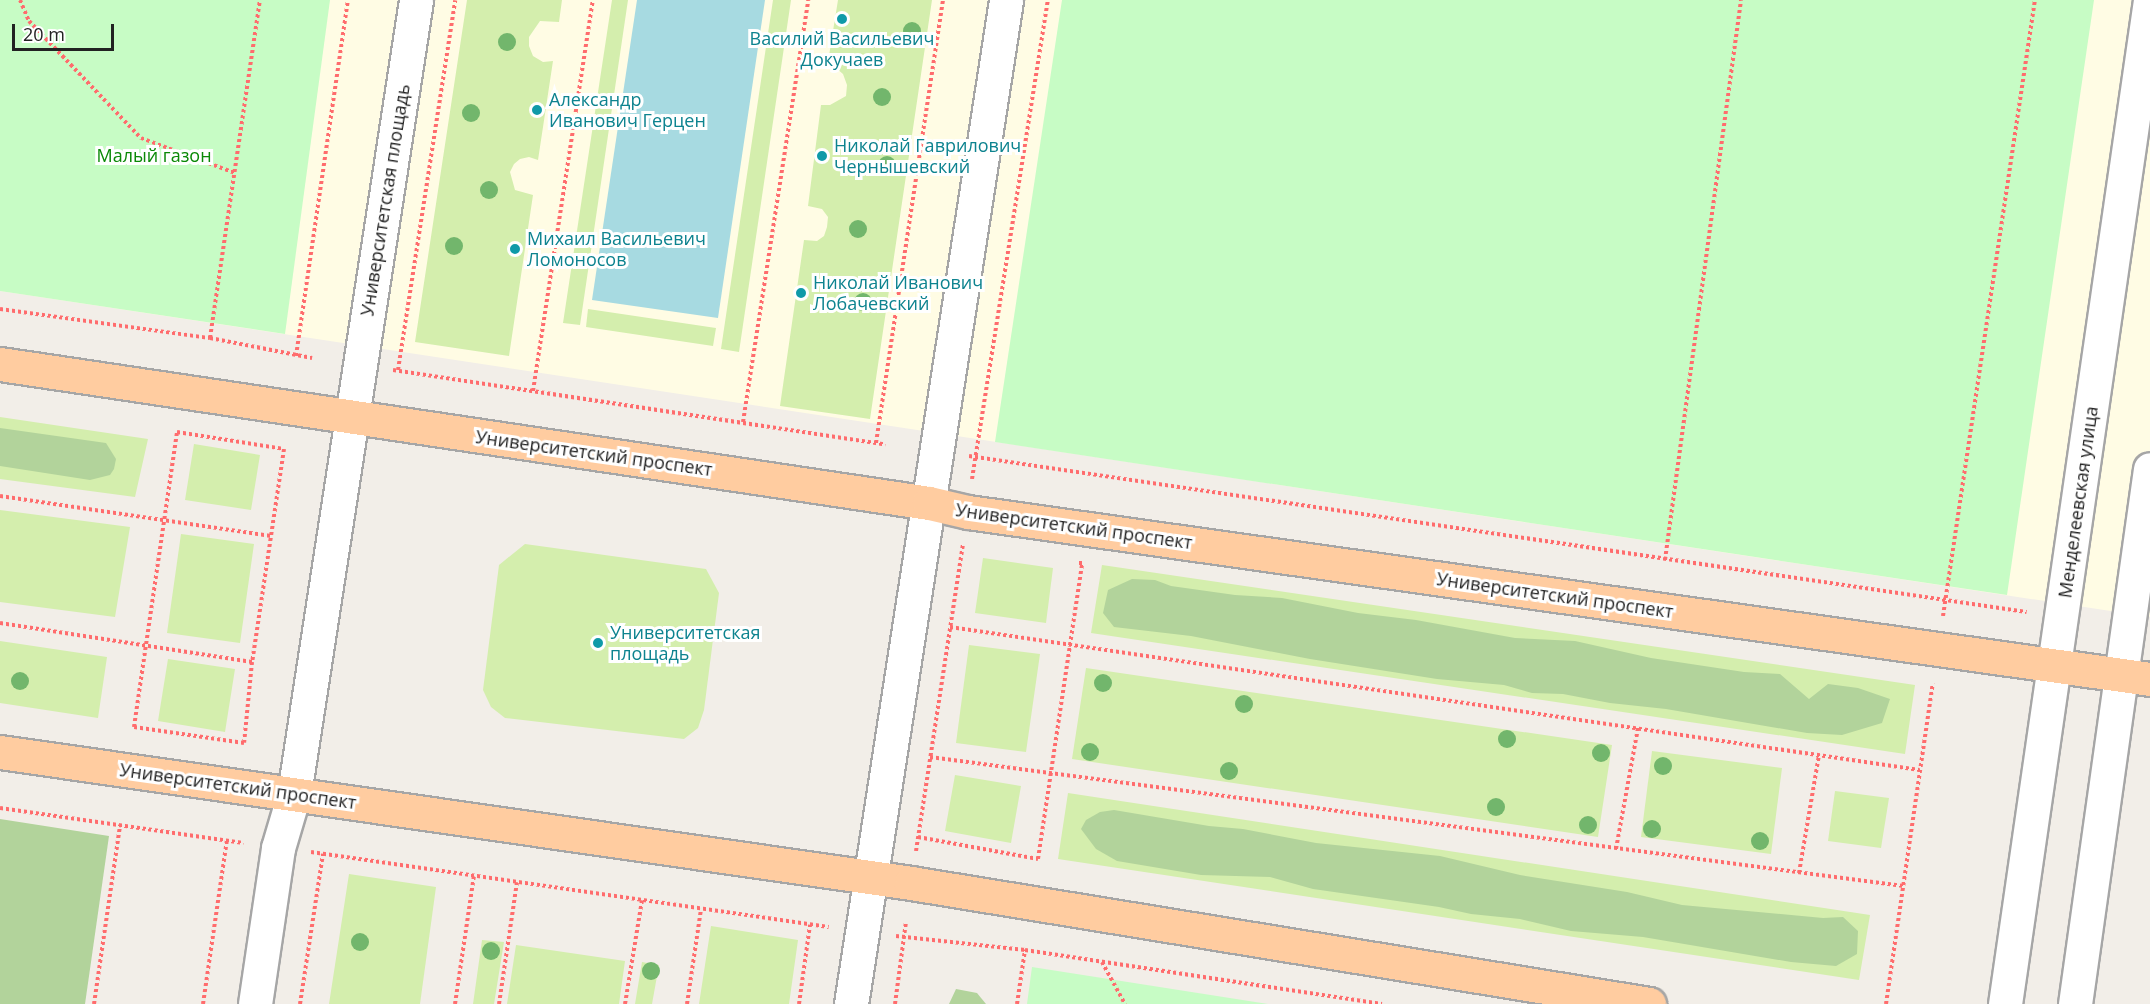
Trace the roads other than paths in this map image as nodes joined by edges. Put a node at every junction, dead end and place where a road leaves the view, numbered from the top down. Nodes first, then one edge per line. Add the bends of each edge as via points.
1 (416, 0) edge
2 (1006, 0) edge
3 (2150, 0) edge
4 (2147, 26) edge
5 (0, 364) edge
6 (353, 417) junction
7 (2150, 469) edge
8 (929, 503) junction
9 (2054, 665) junction
10 (2135, 677) edge
11 (0, 752) edge
12 (294, 794) junction
13 (871, 878) junction
14 (1599, 1000) edge
15 (255, 1004) edge
16 (851, 1004) edge
17 (1649, 1004) edge
18 (2005, 1004) edge
19 (2075, 1004) edge

1 - 6 street, Университетская площадь
2 - 8 street
3 - 4 street, Менделеевская улица
4 - 9 street, Менделеевская улица
5 - 6 main road, Университетский проспект
6 - 8 main road, Университетский проспект
6 - 12 street, Университетская площадь
7 - 10 street
8 - 9 main road, Университетский проспект via 968,512
8 - 13 street
9 - 10 main road, Университетский проспект
9 - 18 street, Менделеевская улица
10 - 19 street
11 - 12 main road, Университетский проспект
12 - 13 main road, Университетский проспект
12 - 15 street, Университетская площадь via 278,848
13 - 14 main road, Университетский проспект
13 - 16 street
14 - 17 main road, Университетский проспект

